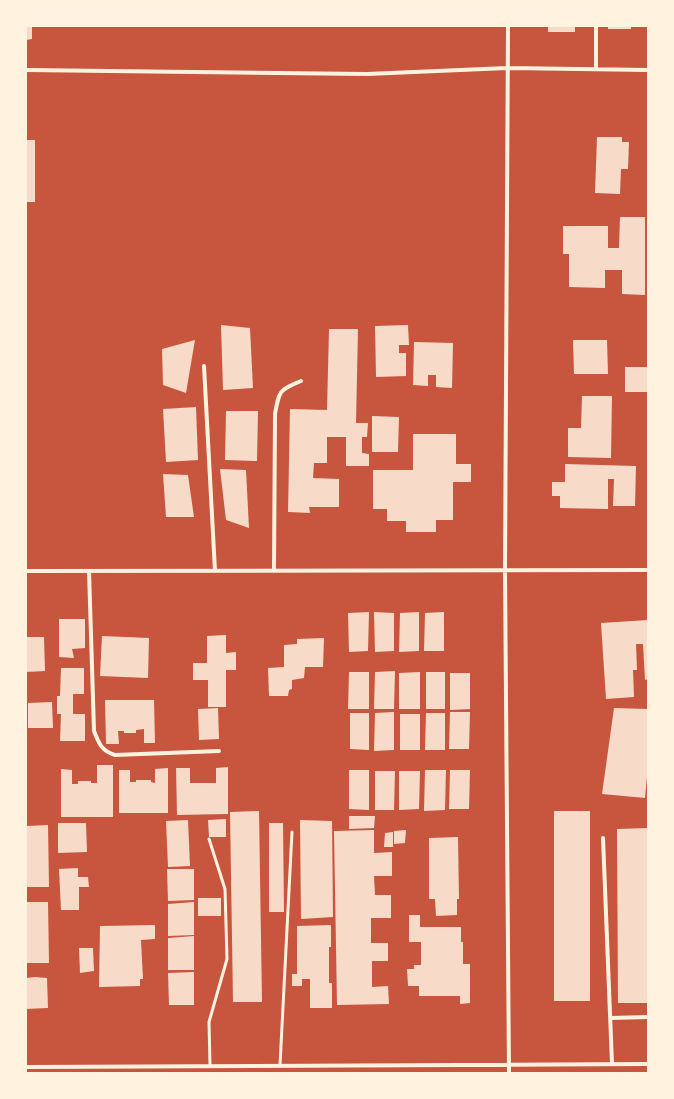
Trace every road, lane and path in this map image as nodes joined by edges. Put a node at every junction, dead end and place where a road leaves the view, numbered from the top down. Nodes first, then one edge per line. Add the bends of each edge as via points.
1 (508, 26) edge
2 (596, 26) edge
3 (507, 68) junction
4 (596, 69) junction
5 (26, 70) edge
6 (648, 70) edge
7 (204, 366) dead end
8 (301, 381) dead end
9 (648, 570) edge
10 (26, 571) edge
11 (89, 571) junction
12 (215, 571) junction
13 (274, 571) junction
14 (505, 571) junction
15 (219, 751) dead end
16 (292, 832) dead end
17 (603, 838) dead end
18 (209, 839) dead end
19 (648, 1017) edge
20 (610, 1018) junction
21 (509, 1064) junction
22 (612, 1064) junction
23 (648, 1064) edge
24 (280, 1065) junction
25 (210, 1066) junction
26 (26, 1067) edge
27 (509, 1073) edge

1 - 3 street
2 - 4 street
3 - 4 street
3 - 5 street via 367,74
3 - 14 street
4 - 6 street
7 - 12 street
8 - 13 street via 284,388 278,396 275,414
9 - 14 street
10 - 11 street
11 - 12 street
11 - 15 street via 94,731 100,746 106,753 114,755
12 - 13 street
13 - 14 street
14 - 21 street
16 - 24 lane
17 - 20 street
18 - 25 lane via 225,889 227,959 209,1022
19 - 20 street
20 - 22 street
21 - 22 street
21 - 24 street
21 - 27 street
22 - 23 street
24 - 25 street
25 - 26 street

